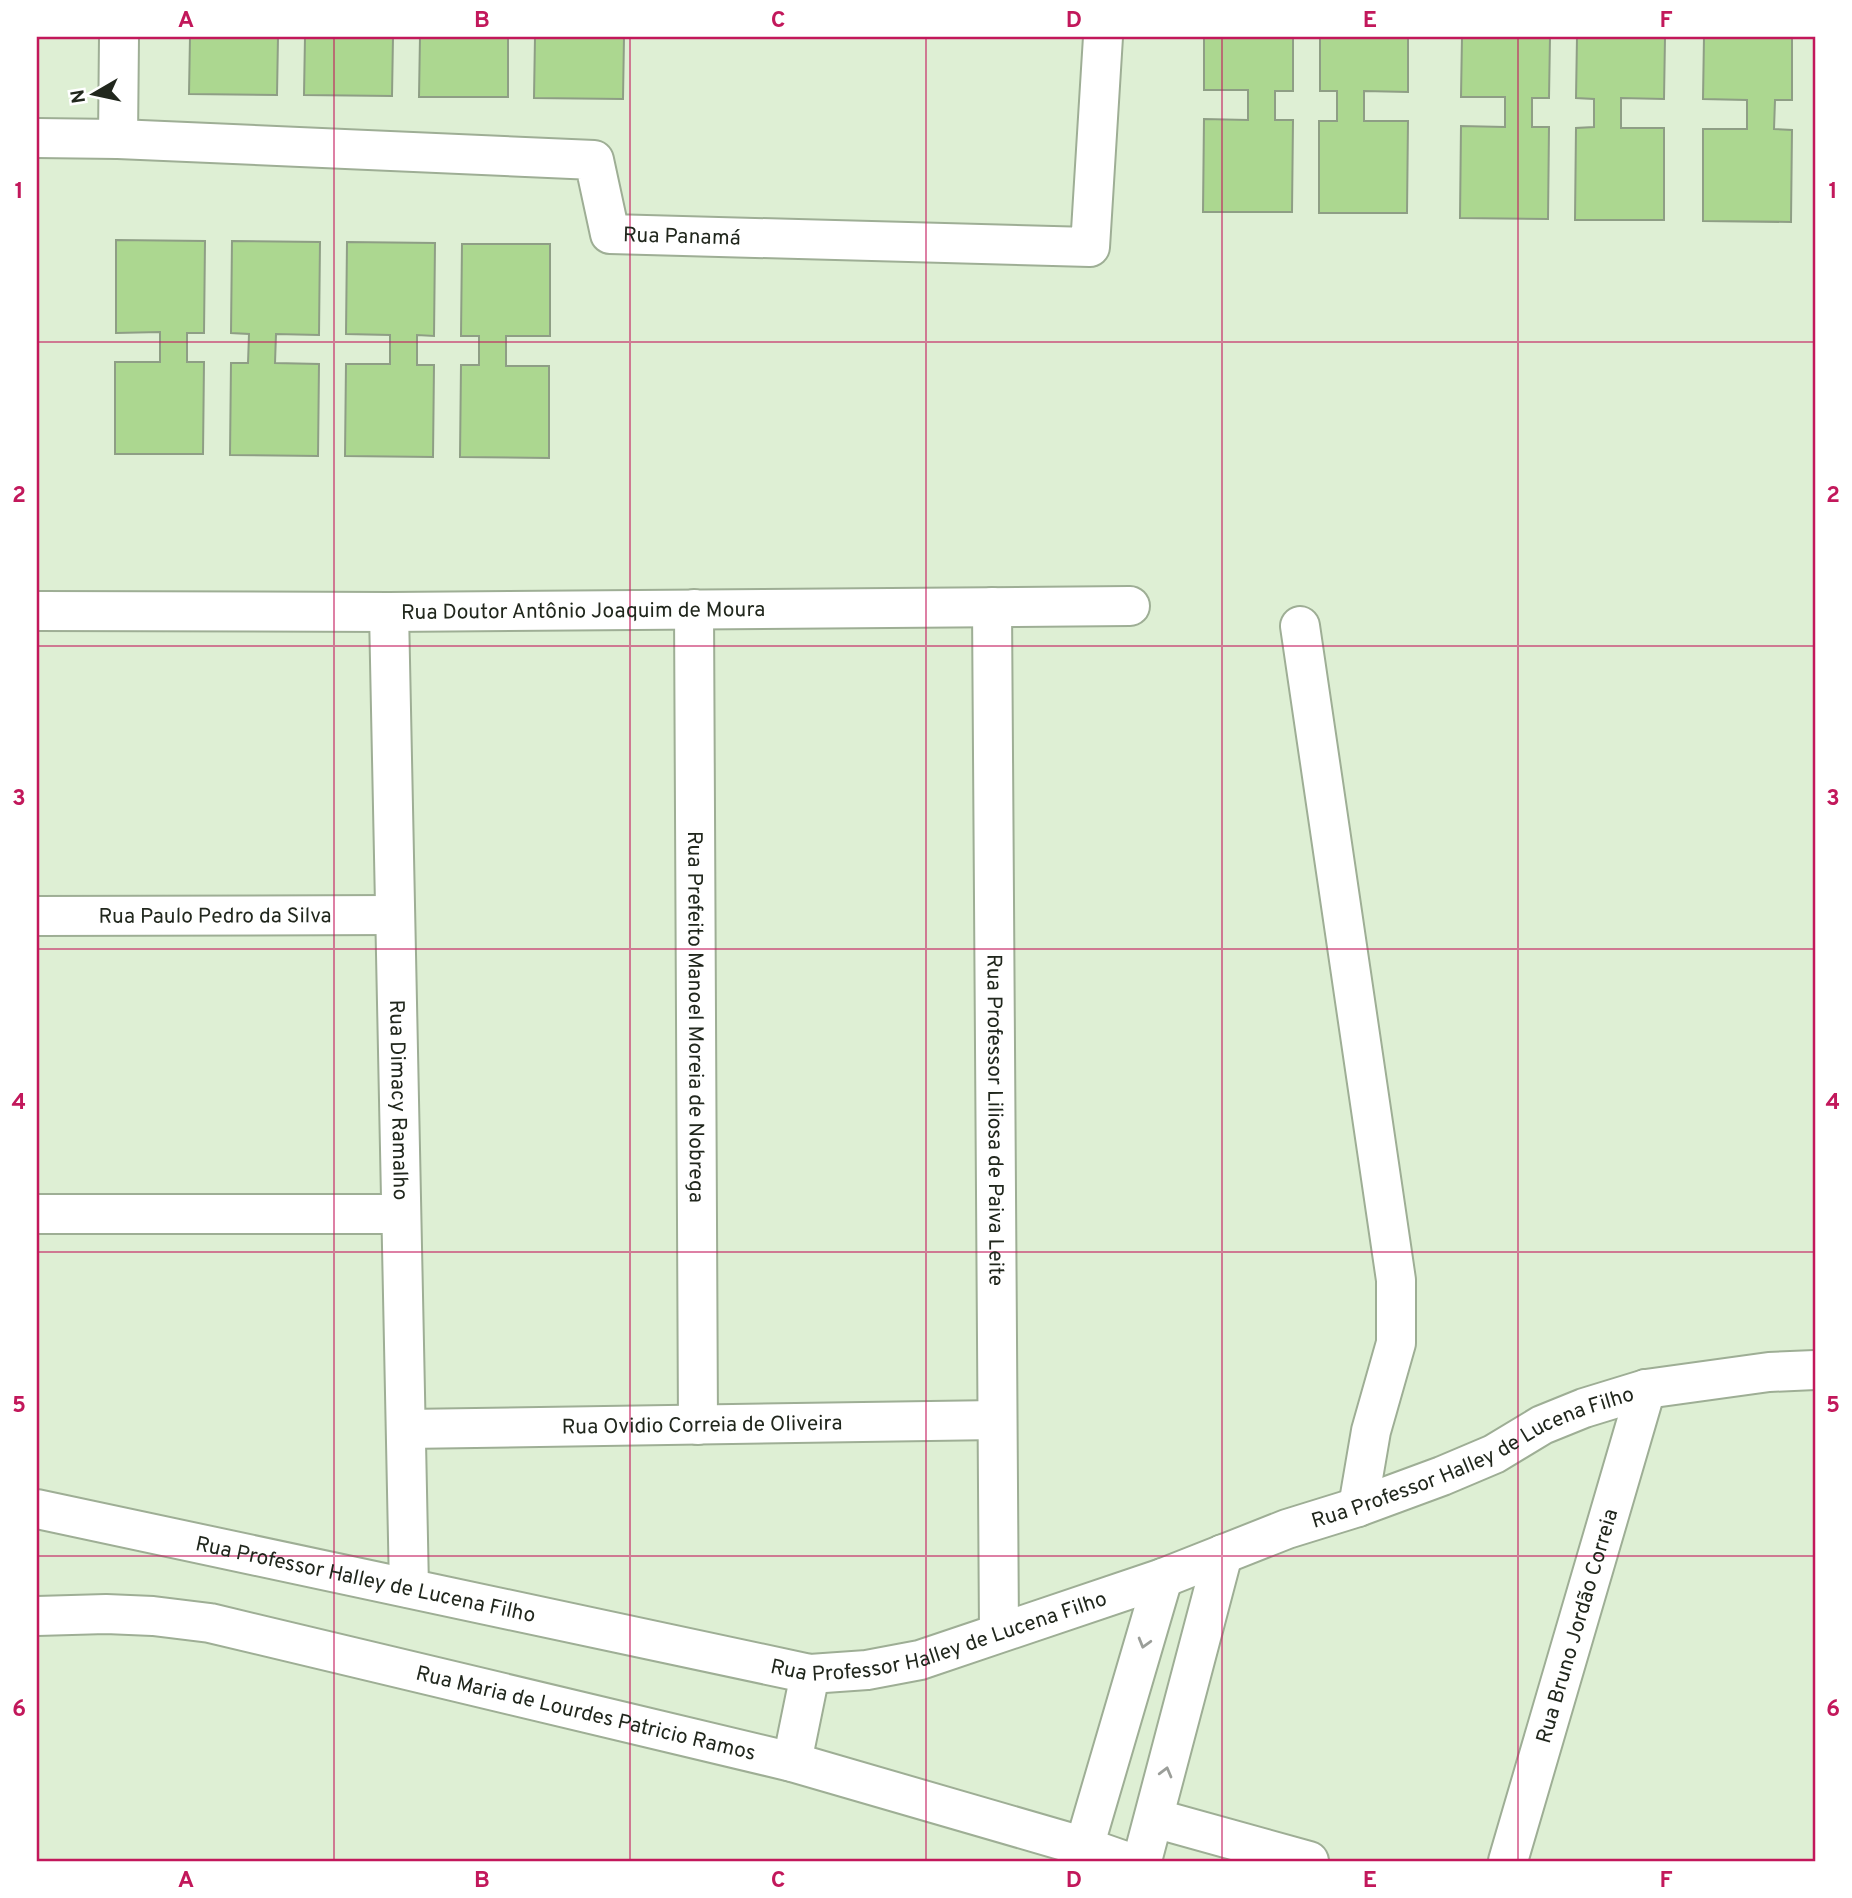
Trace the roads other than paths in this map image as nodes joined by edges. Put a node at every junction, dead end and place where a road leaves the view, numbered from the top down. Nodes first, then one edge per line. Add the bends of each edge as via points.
1 (119, 37) edge
2 (1103, 37) edge
3 (37, 138) edge
4 (118, 139) junction
5 (1130, 606) dead end
6 (992, 607) junction
7 (694, 609) junction
8 (37, 611) edge
9 (389, 612) junction
10 (1300, 626) dead end
11 (395, 915) junction
12 (37, 916) edge
13 (37, 1214) edge
14 (401, 1214) junction
15 (1815, 1370) edge
16 (1646, 1389) junction
17 (997, 1420) junction
18 (698, 1424) junction
19 (406, 1429) junction
20 (1358, 1507) junction
21 (37, 1509) edge
22 (1223, 1554) junction
23 (1163, 1578) junction
24 (409, 1588) junction
25 (37, 1616) edge
26 (999, 1632) junction
27 (810, 1674) junction
28 (792, 1762) junction
29 (1154, 1818) junction
30 (1083, 1854) edge
31 (1125, 1861) edge
32 (1142, 1861) edge
33 (1310, 1861) edge
34 (1508, 1861) edge

1 - 4 street
2 - 4 street, Rua Panamá via 1090,247 610,234 594,160
3 - 4 street, Rua Panamá
5 - 6 street, Rua Doutor Antônio Joaquim de Moura
6 - 7 street, Rua Doutor Antônio Joaquim de Moura
6 - 17 street, Rua Professor Liliosa de Paiva Leite
7 - 9 street, Rua Doutor Antônio Joaquim de Moura
7 - 18 street, Rua Prefeito Manoel Moreia de Nobrega
8 - 9 street, Rua Doutor Antônio Joaquim de Moura
9 - 11 street, Rua Dimacy Ramalho
10 - 20 street via 1396,1280 1396,1343 1371,1432
11 - 12 street, Rua Paulo Pedro da Silva
11 - 14 street, Rua Dimacy Ramalho
13 - 14 street
14 - 19 street, Rua Dimacy Ramalho
15 - 16 street, Rua Professor Halley de Lucena Filho
16 - 20 street, Rua Professor Halley de Lucena Filho via 1542,1425 1494,1454
16 - 34 street, Rua Bruno Jordão Correia
17 - 18 street, Rua Ovidio Correia de Oliveira
17 - 26 street, Rua Professor Liliosa de Paiva Leite
18 - 19 street, Rua Ovidio Correia de Oliveira
19 - 24 street, Rua Dimacy Ramalho
20 - 22 street, Rua Professor Halley de Lucena Filho
21 - 24 street, Rua Professor Halley de Lucena Filho
22 - 23 street, Rua Professor Halley de Lucena Filho
29 -> 22 street
23 - 26 street, Rua Professor Halley de Lucena Filho
23 -> 30 street
24 - 27 street, Rua Professor Halley de Lucena Filho
25 - 28 street, Rua Maria de Lourdes Patricio Ramos via 106,1614 209,1623
26 - 27 street, Rua Professor Halley de Lucena Filho via 920,1660
27 - 28 street
28 - 30 street, Rua Maria de Lourdes Patricio Ramos
29 - 32 street
29 - 33 street
30 - 31 street, Rua Maria de Lourdes Patricio Ramos

